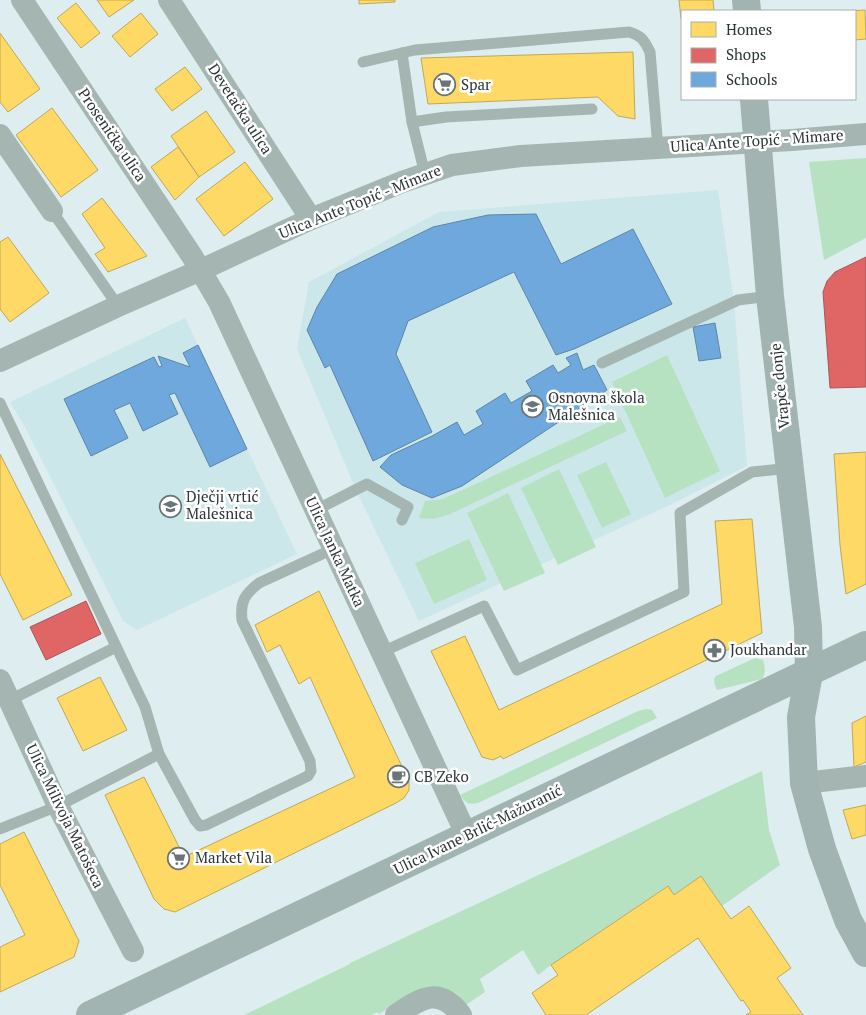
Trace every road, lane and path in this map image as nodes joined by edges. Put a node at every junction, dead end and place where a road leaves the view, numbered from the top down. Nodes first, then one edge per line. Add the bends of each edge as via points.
1 (22, 0) edge
2 (169, 0) edge
3 (402, 53) junction
4 (363, 62) dead end
5 (754, 100) edge
6 (592, 109) dead end
7 (412, 122) junction
8 (866, 134) edge
9 (0, 135) edge
10 (758, 142) junction
11 (658, 148) junction
12 (425, 174) junction
13 (52, 210) joint
14 (311, 219) junction
15 (201, 270) junction
16 (770, 296) junction
17 (118, 306) junction
18 (0, 361) edge
19 (602, 363) dead end
20 (0, 403) edge
21 (790, 468) junction
22 (316, 510) junction
23 (402, 520) dead end
24 (333, 549) junction
25 (866, 646) edge
26 (116, 647) junction
27 (382, 652) junction
28 (809, 673) junction
29 (0, 680) edge
30 (5, 703) edge
31 (159, 754) junction
32 (866, 776) edge
33 (804, 783) junction
34 (58, 806) junction
35 (0, 829) edge
36 (467, 836) junction
37 (133, 951) dead end
38 (866, 953) edge
39 (90, 1015) edge
40 (396, 1015) edge
41 (461, 1015) edge

1 - 15 street, Prosenička ulica
2 - 14 street, Devetačka ulica
3 - 4 lane
3 - 7 lane
3 - 11 lane via 629,32 637,34 650,52
5 - 10 street, Vrapče donje
6 - 7 lane
7 - 12 lane
8 - 10 street, Ulica Ante Topić - Mimare
9 - 13 street
10 - 11 street, Ulica Ante Topić - Mimare
10 - 16 street, Vrapče donje
11 - 12 street, Ulica Ante Topić - Mimare via 521,156 452,165
12 - 14 street, Ulica Ante Topić - Mimare
13 - 17 lane
14 - 15 street, Ulica Ante Topić - Mimare
15 - 17 street, Ulica Ante Topić - Mimare
15 - 22 street, Ulica Janka Matka
16 - 19 lane via 738,300
16 - 21 street, Vrapče donje
17 - 18 street, Ulica Ante Topić - Mimare
20 - 26 lane
21 - 27 lane via 752,472 680,512 684,592 517,670 484,606
21 - 28 street, Vrapče donje via 808,627
22 - 23 lane via 367,484 408,507
22 - 24 street, Ulica Janka Matka
24 - 27 street, Ulica Janka Matka
24 - 31 lane via 260,583 250,590 241,608 242,620 310,761 308,776 206,826 200,826
25 - 28 street, Ulica Ivane Brlić-Mažuranić
26 - 30 lane
26 - 31 lane via 145,707
27 - 36 street, Ulica Janka Matka
28 - 33 street, Vrapče donje via 801,717
28 - 36 street, Ulica Ivane Brlić-Mažuranić
29 - 30 street, Ulica Milivoja Matošeca
30 - 34 street, Ulica Milivoja Matošeca
31 - 34 lane
32 - 33 street
33 - 38 street, Vrapče donje via 822,849 844,911
34 - 35 lane
34 - 37 street, Ulica Milivoja Matošeca
36 - 39 street, Ulica Ivane Brlić-Mažuranić
40 - 41 street via 424,998 434,997 450,1004

